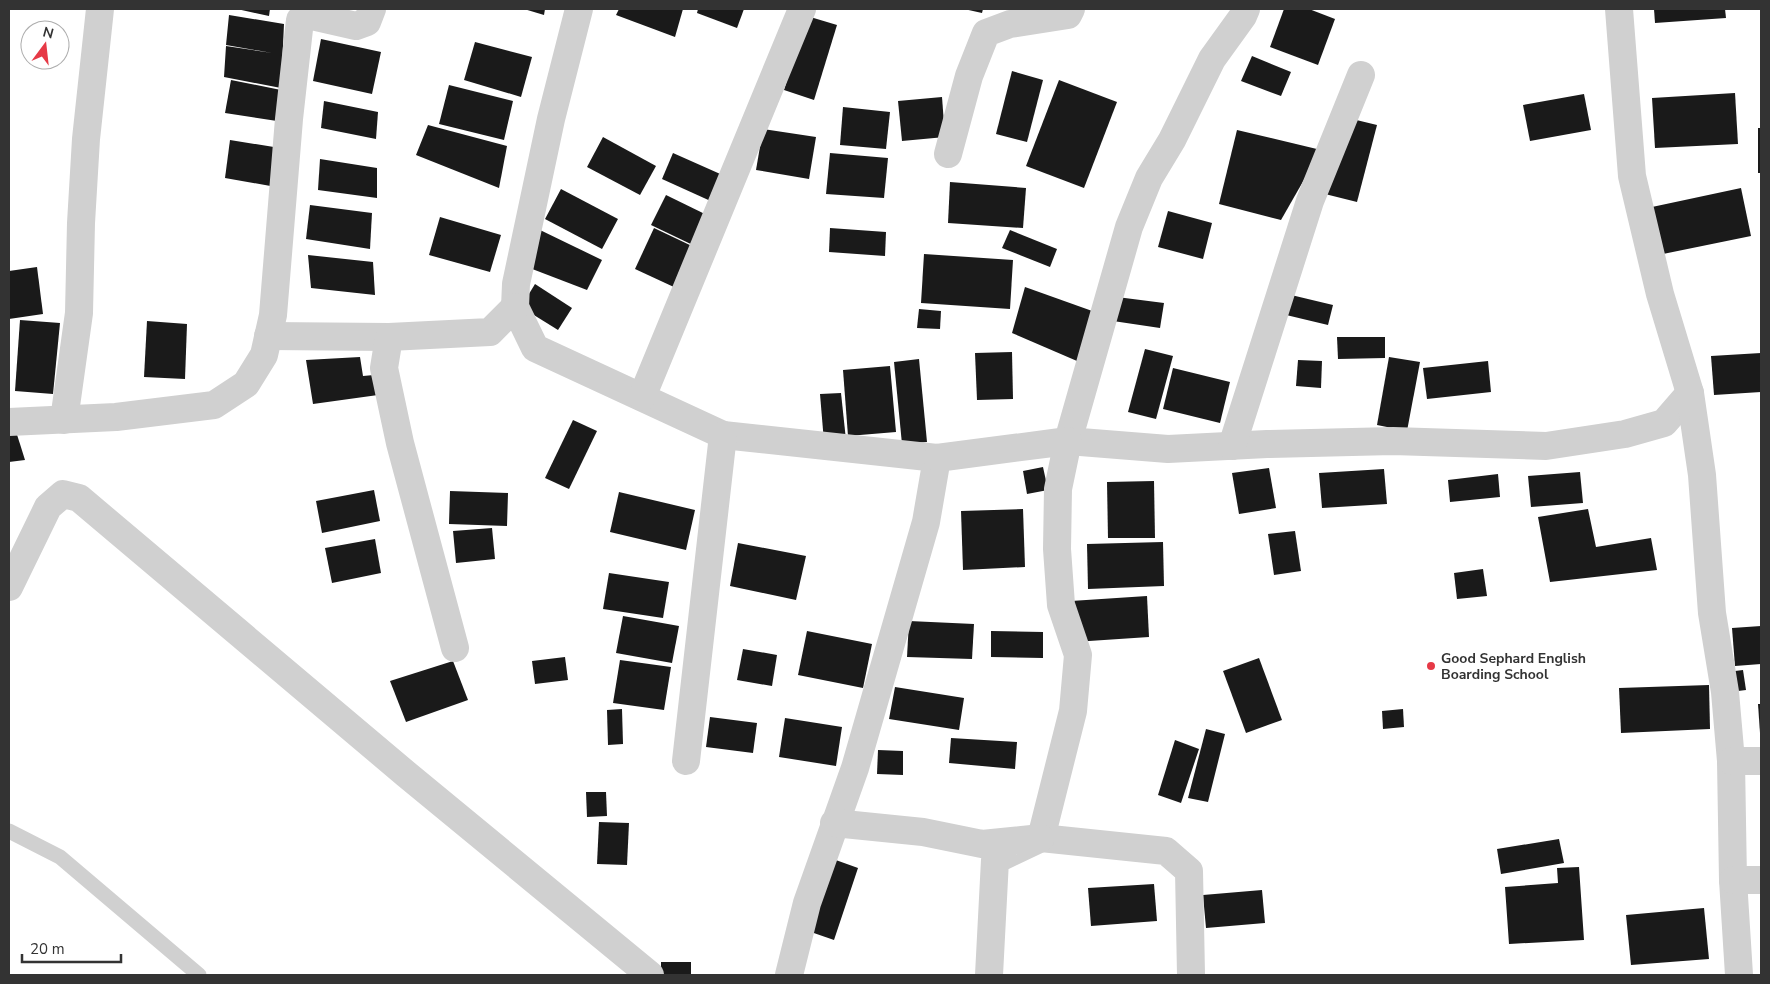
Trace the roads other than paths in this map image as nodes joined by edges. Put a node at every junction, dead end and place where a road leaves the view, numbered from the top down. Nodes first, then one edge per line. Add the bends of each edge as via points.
1 (100, 9) edge
2 (372, 9) edge
3 (579, 9) edge
4 (802, 9) edge
5 (1071, 9) edge
6 (1246, 9) edge
7 (1619, 9) edge
8 (1361, 75) dead end
9 (948, 154) dead end
10 (515, 307) junction
11 (268, 336) junction
12 (389, 337) junction
13 (1690, 393) junction
14 (642, 397) junction
15 (64, 420) junction
16 (9, 422) edge
17 (723, 435) junction
18 (1068, 441) junction
19 (1232, 446) junction
20 (937, 458) junction
21 (9, 587) edge
22 (455, 648) dead end
23 (686, 761) dead end
24 (1761, 761) edge
25 (1731, 762) junction
26 (834, 823) junction
27 (9, 831) edge
28 (1041, 838) junction
29 (1733, 880) junction
30 (1761, 880) edge
31 (199, 975) edge
32 (650, 975) edge
33 (789, 975) edge
34 (988, 975) edge
35 (1191, 975) edge
36 (1739, 975) edge

1 - 15 street via 85,148 79,313
2 - 11 street via 367,22 356,26 312,16 300,20 273,314
3 - 10 street via 551,120 516,284
4 - 14 street
5 - 9 street via 1068,16 1010,24 986,33 969,76
6 - 18 street via 1212,59 1172,140 1149,178 1129,227
7 - 13 street via 1632,176 1660,294
8 - 19 street via 1310,201
10 - 12 street via 490,332
10 - 14 street via 535,348
11 - 12 street
11 - 15 street via 264,355 246,384 214,405
12 - 22 street via 384,368
13 - 19 street via 1664,423 1625,434 1546,446 1393,442
13 - 25 street via 1702,475 1712,613 1725,692
14 - 17 street
15 - 16 street
17 - 20 street
17 - 23 street
18 - 19 street via 1168,450
18 - 20 street
18 - 28 street via 1058,489 1057,549 1061,605 1078,655 1073,711
20 - 26 street via 926,522 855,768
21 - 32 street via 48,506 64,494 79,498
24 - 25 street
25 - 29 street
26 - 28 street via 923,832 982,844
26 - 33 street via 807,902
27 - 31 lane via 60,857
28 - 34 street via 995,860
28 - 35 street via 1166,851 1189,871
29 - 30 street
29 - 36 street

